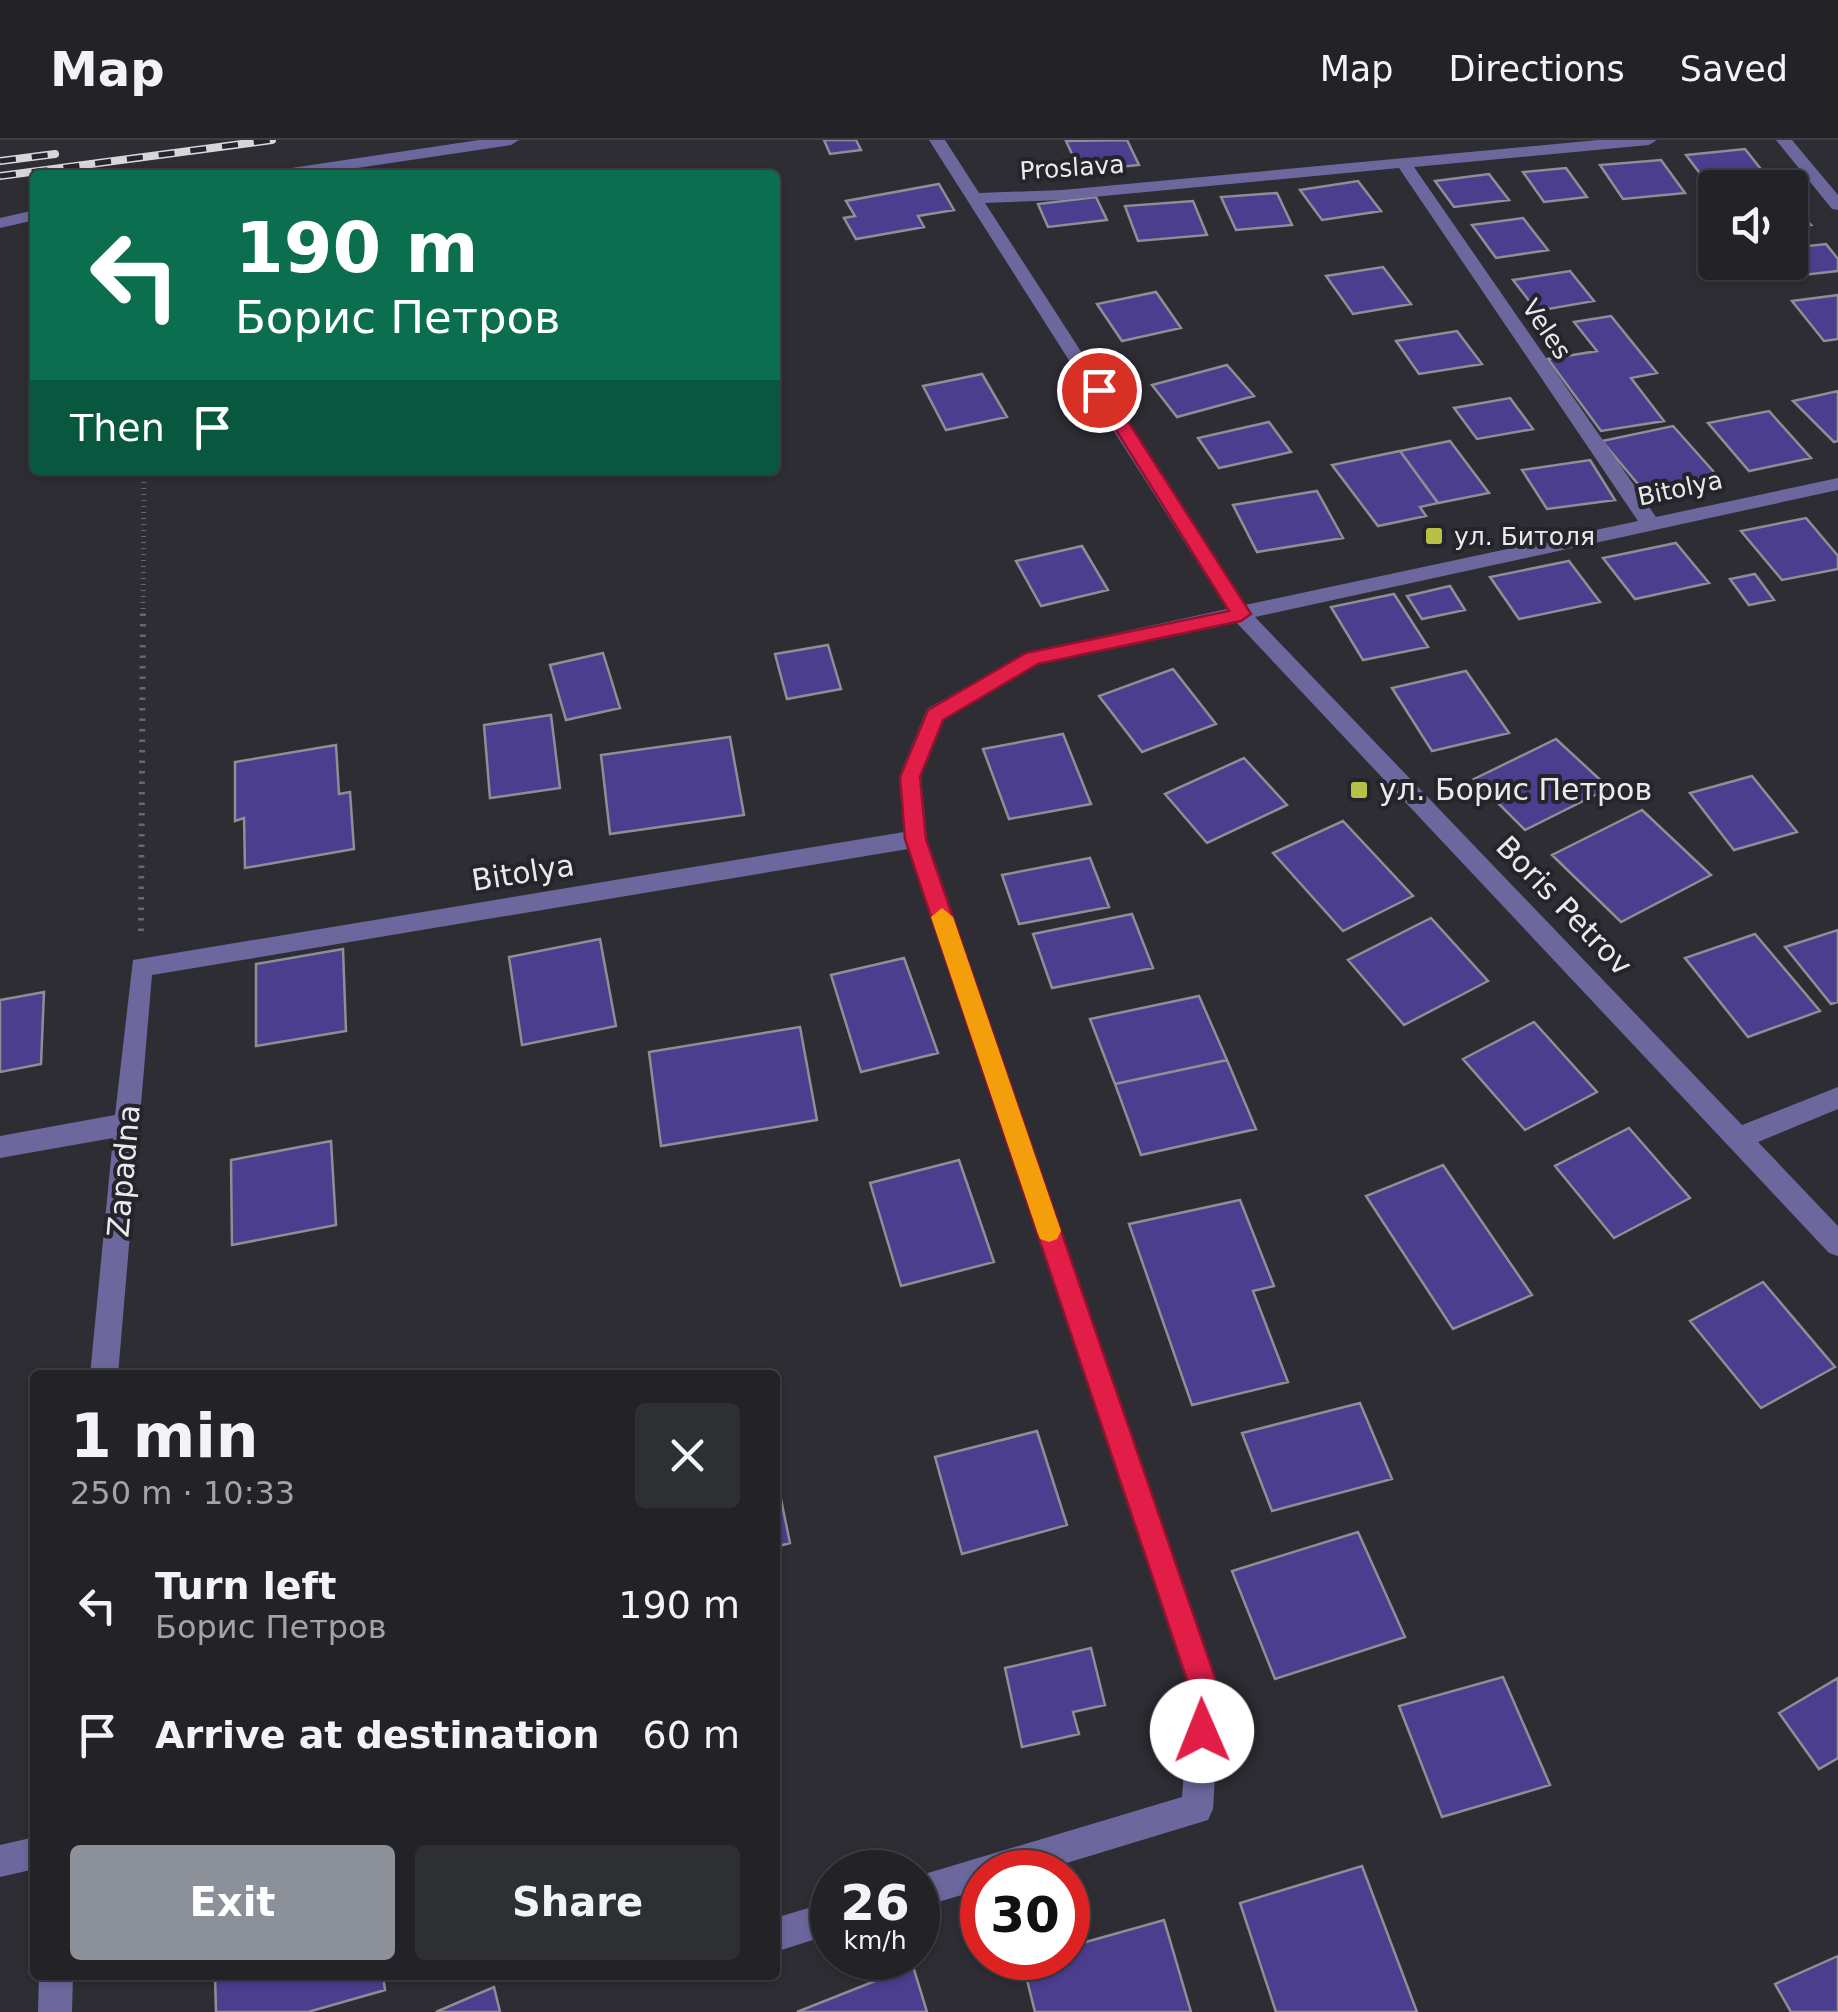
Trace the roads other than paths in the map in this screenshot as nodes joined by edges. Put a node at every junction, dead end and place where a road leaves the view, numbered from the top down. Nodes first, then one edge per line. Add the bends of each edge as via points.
1 (511, 140) edge
2 (937, 140) edge
3 (1649, 140) edge
4 (1784, 140) edge
5 (1404, 164) junction
6 (311, 170) edge
7 (978, 198) junction
8 (1838, 205) edge
9 (30, 216) edge
10 (0, 222) edge
11 (1838, 484) edge
12 (1649, 522) junction
13 (1241, 614) junction
14 (916, 839) junction
15 (141, 967) joint
16 (1838, 1098) edge
17 (128, 1124) junction
18 (1739, 1138) junction
19 (0, 1147) edge
20 (1838, 1244) edge
21 (104, 1370) edge
22 (1060, 1850) edge
23 (30, 1854) edge
24 (0, 1861) edge
25 (810, 1925) edge
26 (780, 1934) edge
27 (56, 1980) edge
28 (55, 2012) edge

1 - 6 street
2 - 7 street, Boris Petrov
3 - 5 street, Proslava
4 - 8 street
5 - 7 street, Proslava
5 - 12 street, Veles
7 - 13 street, Boris Petrov
9 - 10 street
11 - 12 street, Bitolya
12 - 13 street, Bitolya
13 - 14 street, Bitolya via 1033,658 935,715 910,777
13 - 18 street, Boris Petrov
14 - 15 street, Bitolya
14 - 22 street, Bitolya via 1206,1692 1197,1809
15 - 17 street, Zapadna
16 - 18 street
17 - 19 street
17 - 21 street, Zapadna
18 - 20 street, Boris Petrov
23 - 24 street
25 - 26 street
27 - 28 street

